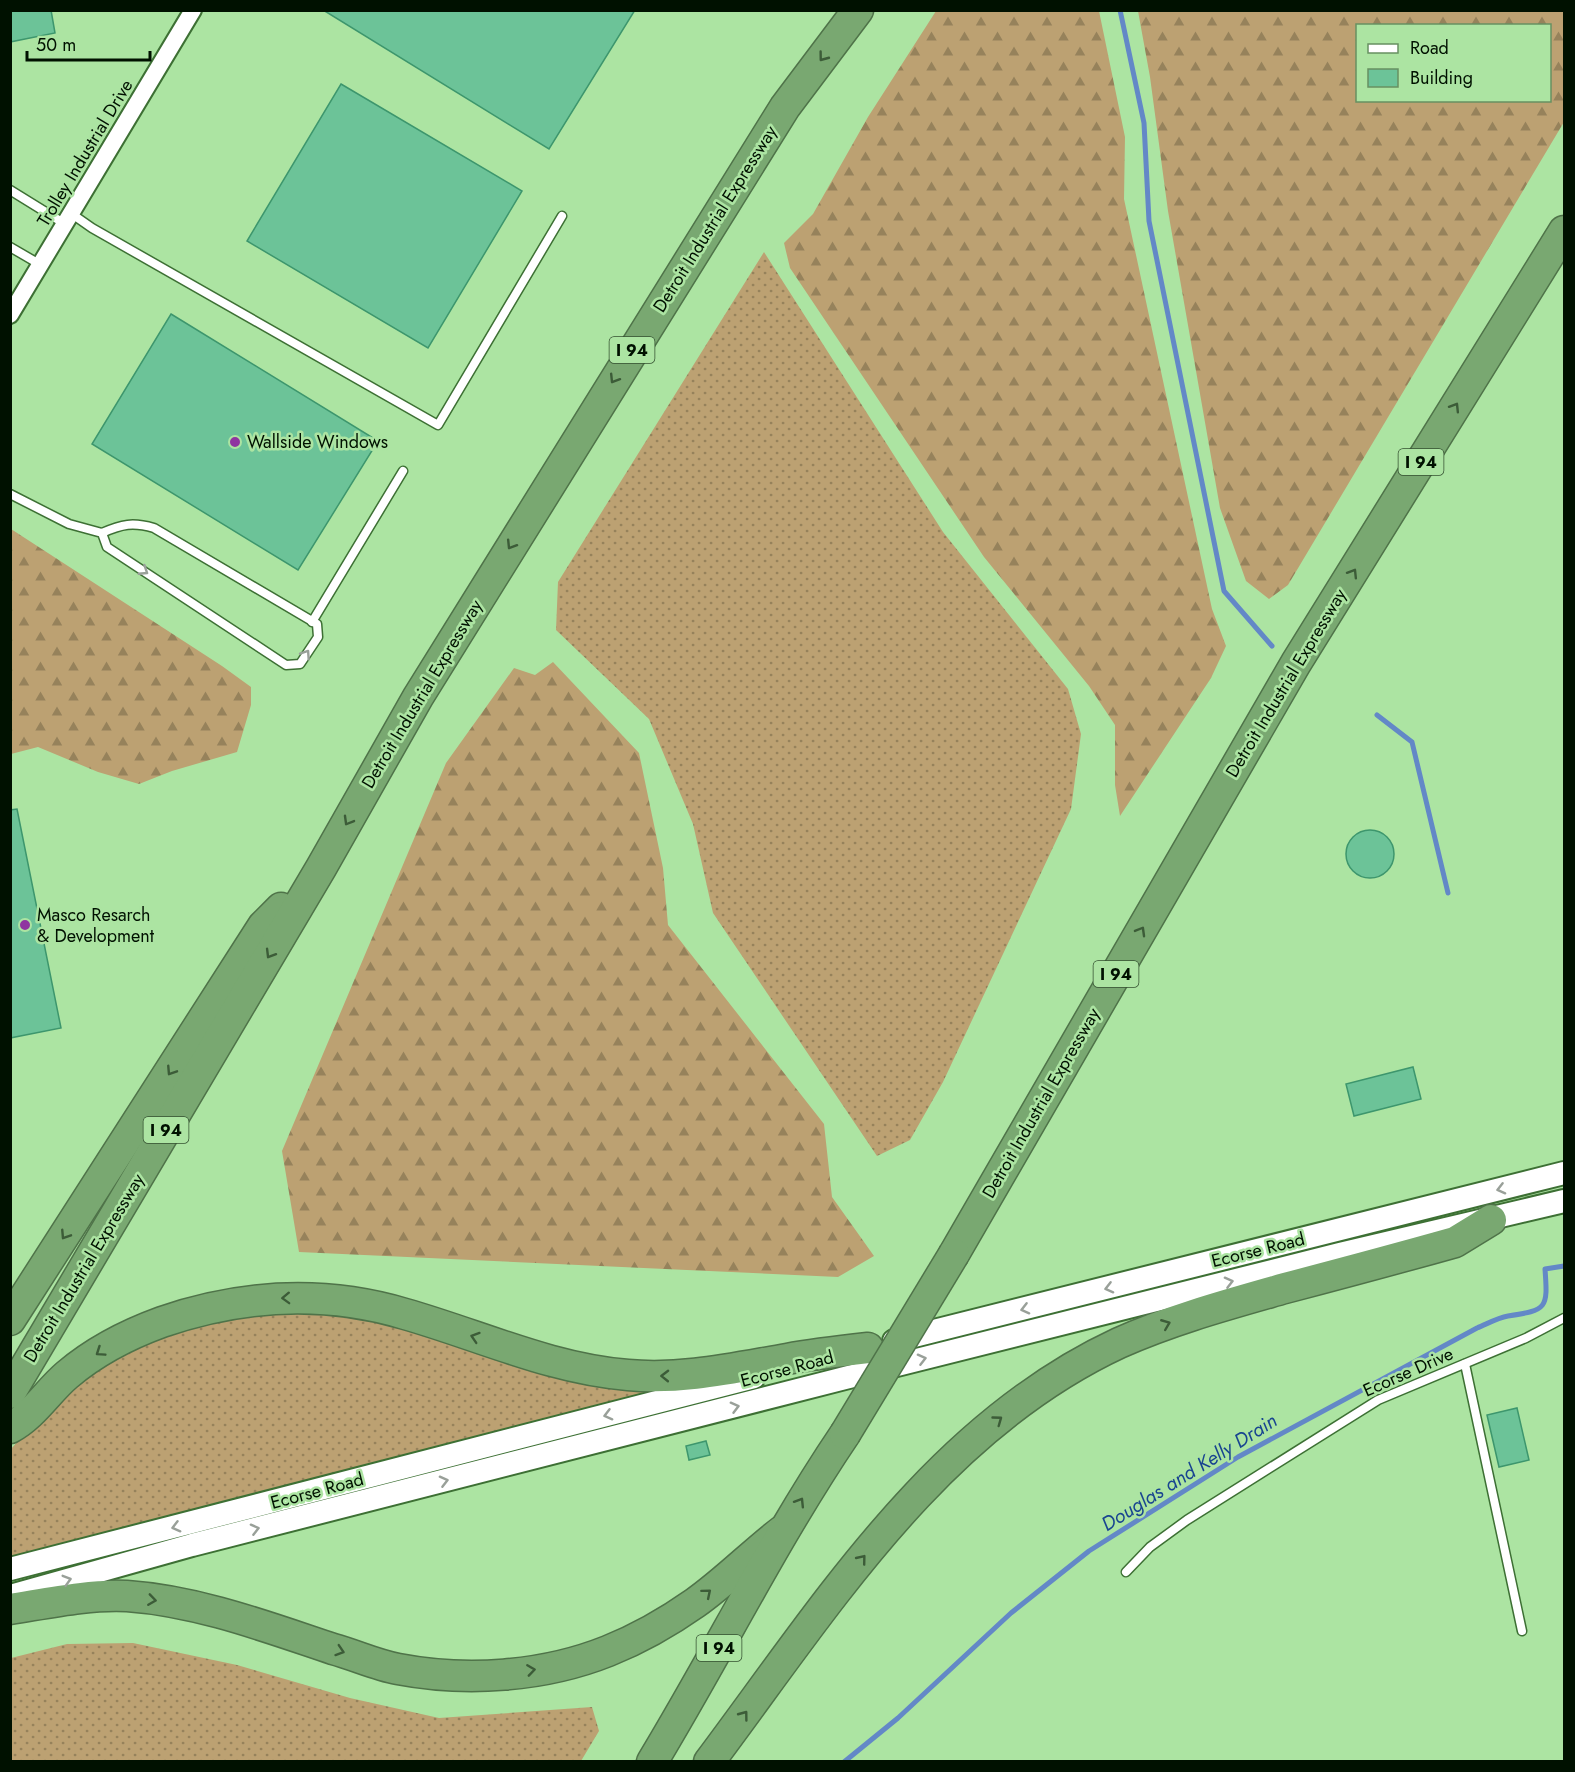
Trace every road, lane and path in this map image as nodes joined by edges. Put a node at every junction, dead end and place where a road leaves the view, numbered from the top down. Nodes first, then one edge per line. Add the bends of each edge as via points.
1 (193, 10) edge
2 (858, 10) edge
3 (10, 190) edge
4 (562, 216) dead end
5 (69, 219) junction
6 (1564, 231) edge
7 (10, 247) edge
8 (40, 265) junction
9 (10, 315) edge
10 (403, 471) dead end
11 (10, 494) edge
12 (102, 533) junction
13 (312, 622) junction
14 (321, 868) junction
15 (1564, 1173) edge
16 (1564, 1201) edge
17 (1491, 1220) junction
18 (1564, 1318) edge
19 (10, 1320) edge
20 (868, 1348) junction
21 (1465, 1364) junction
22 (10, 1393) edge
23 (10, 1428) edge
24 (782, 1531) junction
25 (10, 1569) edge
26 (1125, 1572) dead end
27 (10, 1596) edge
28 (10, 1609) edge
29 (1522, 1631) dead end
30 (652, 1761) edge
31 (709, 1761) edge

1 - 5 street, Trolley Industrial Drive
2 -> 14 highway, Detroit Industrial Expressway / I 94 via 785,107 580,434 418,697
3 - 5 lane
4 - 5 lane via 438,425 92,228
5 - 8 street, Trolley Industrial Drive
24 -> 6 highway, Detroit Industrial Expressway / I 94, bridge via 954,1254 1296,663
7 - 8 lane
8 - 9 street, Trolley Industrial Drive
10 - 13 lane
11 - 12 lane via 69,524
12 - 13 lane via 122,524 154,528
12 -> 13 lane via 107,547 286,664 300,664 318,636
14 -> 19 highway via 263,926
14 -> 22 highway, Detroit Industrial Expressway / I 94
15 -> 20 main road, Ecorse Road
16 - 17 main road, Ecorse Road
27 -> 17 main road, Ecorse Road via 192,1545 902,1364
31 -> 17 highway via 861,1560 922,1488 978,1435 1049,1382 1118,1344 1193,1313 1455,1242
18 - 21 lane, Ecorse Drive
20 -> 23 highway via 699,1374 629,1376 580,1369 404,1313 356,1302 260,1299 161,1323 109,1346 67,1375
20 -> 25 main road, Ecorse Road
21 - 26 lane, Ecorse Drive via 1378,1400 1278,1461 1150,1547
21 - 29 lane
28 -> 24 highway via 67,1599 126,1596 242,1619 396,1669 444,1675 494,1675 552,1668 607,1652 652,1630 696,1603
24 - 30 highway, Detroit Industrial Expressway / I 94 via 704,1677

